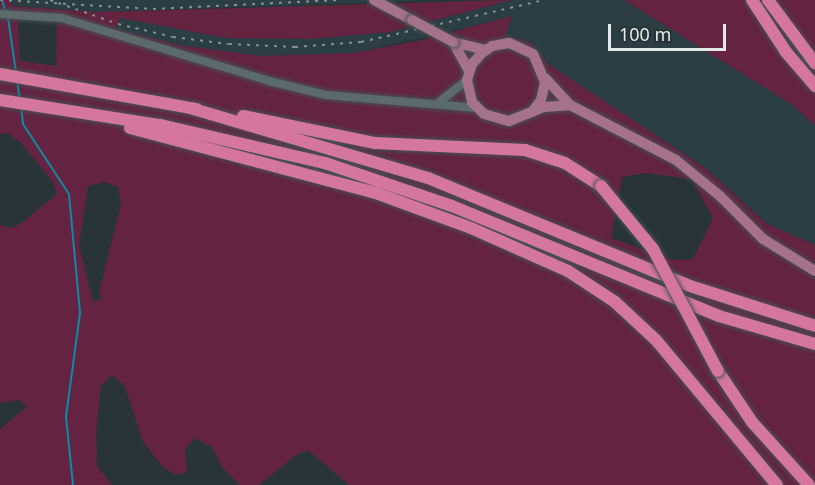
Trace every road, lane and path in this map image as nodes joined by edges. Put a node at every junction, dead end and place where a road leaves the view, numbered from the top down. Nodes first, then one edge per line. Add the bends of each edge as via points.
1 (374, 0) edge
2 (752, 0) edge
3 (768, 0) edge
4 (0, 14) edge
5 (453, 42) junction
6 (486, 50) junction
7 (815, 63) edge
8 (0, 74) edge
9 (468, 75) junction
10 (545, 78) junction
11 (815, 86) edge
12 (0, 100) edge
13 (439, 102) junction
14 (570, 105) junction
15 (190, 108) junction
16 (477, 108) junction
17 (531, 112) junction
18 (110, 121) junction
19 (815, 271) edge
20 (815, 326) edge
21 (815, 344) edge
22 (777, 485) edge
23 (809, 485) edge

1 - 5 main road, bridge
2 - 11 highway via 786,52
3 - 7 highway
4 - 13 street via 62,18 260,79 326,94 410,104
5 - 6 main road
5 - 9 main road
6 - 9 main road
6 - 10 main road via 509,44 526,49 539,61
8 - 15 highway
9 - 13 street
9 - 16 main road
10 - 14 main road
10 - 17 main road via 543,95
12 - 18 highway
13 - 16 street
14 - 17 main road
14 - 19 main road via 676,160 767,243
15 - 20 highway via 419,175 690,286
15 - 23 highway, bridge via 375,143 525,150 565,163 601,186 649,242 718,371 752,422
16 - 17 main road via 500,121 518,120
18 - 21 highway via 251,144 371,177 478,216 719,316
18 - 22 highway via 376,193 471,228 568,271 615,302 656,340

